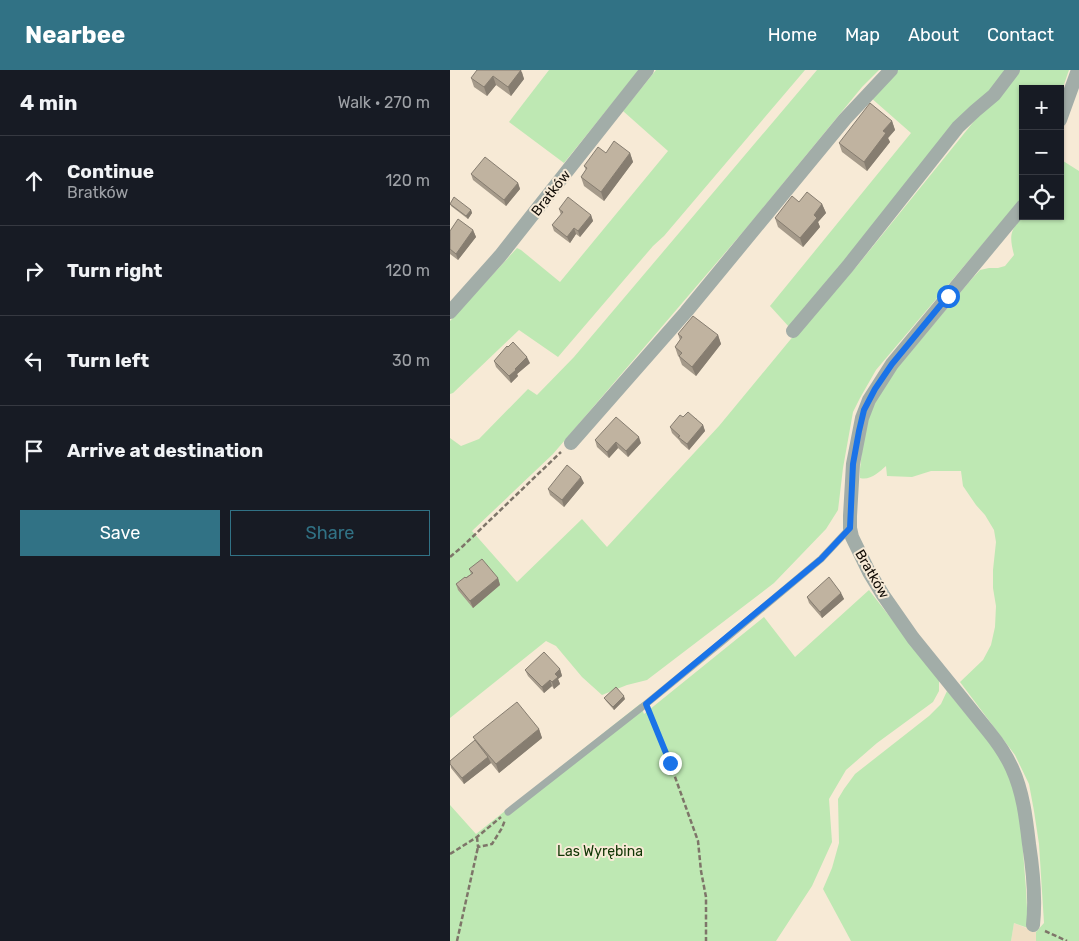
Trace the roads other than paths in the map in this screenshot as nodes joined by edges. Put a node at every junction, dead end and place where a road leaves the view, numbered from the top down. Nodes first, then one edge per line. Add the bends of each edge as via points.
1 (647, 70) edge
2 (892, 70) edge
3 (1014, 70) edge
4 (1078, 70) edge
5 (1064, 109) edge
6 (1019, 211) edge
7 (450, 312) edge
8 (793, 331) dead end
9 (571, 443) road end
10 (850, 528) junction
11 (508, 812) road end
12 (1033, 925) road end

1 - 7 street, Bratków via 500,256
2 - 9 street via 845,118 686,312
3 - 8 street via 994,95 958,128
4 - 5 street
6 - 10 street, Bratków via 892,364 869,400 853,464
10 - 11 lane via 821,559 646,704
10 - 12 street, Bratków via 852,538 883,595 922,650 990,732 1013,770 1023,801 1028,837

